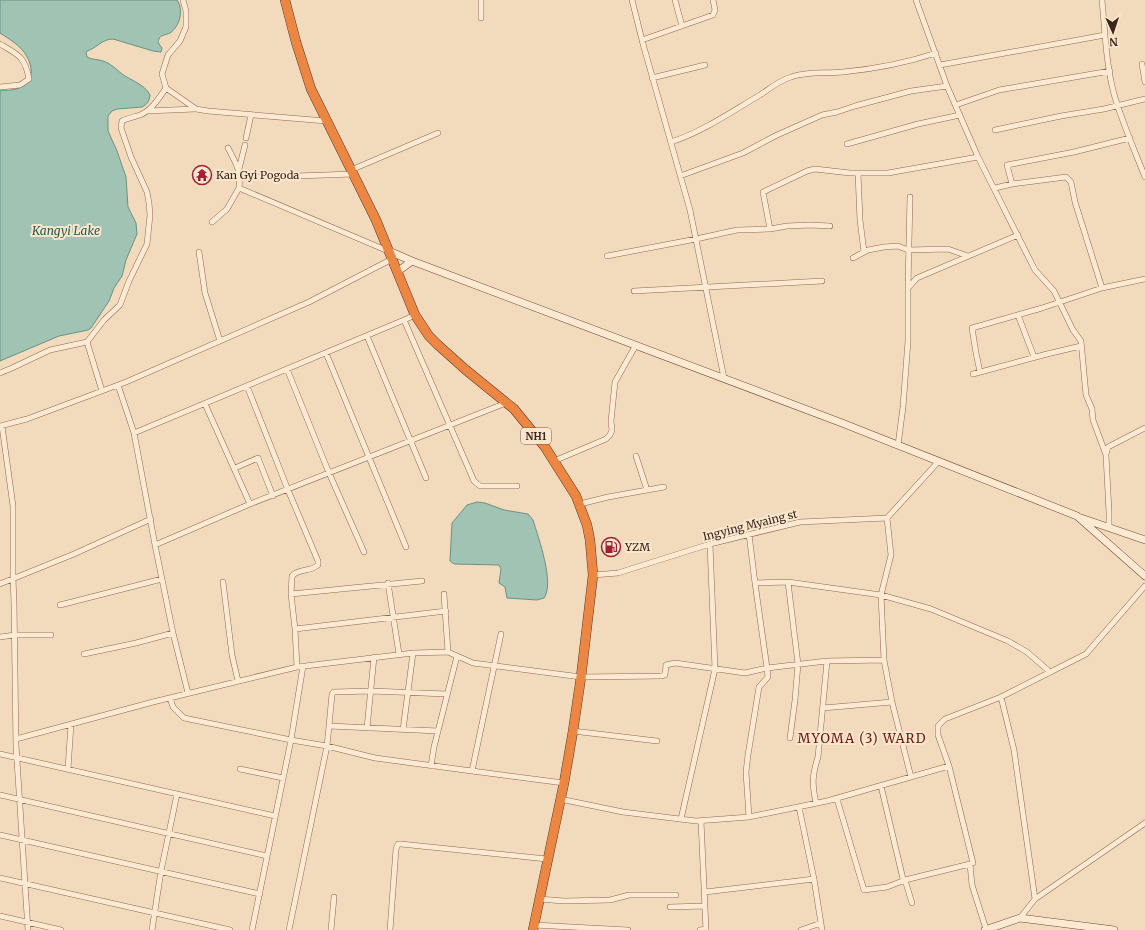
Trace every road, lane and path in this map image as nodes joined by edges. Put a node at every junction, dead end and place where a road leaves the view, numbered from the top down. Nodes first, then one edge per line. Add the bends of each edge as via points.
1 (183, 0) edge
2 (285, 0) edge
3 (480, 0) edge
4 (632, 0) edge
5 (675, 0) edge
6 (713, 0) edge
7 (916, 0) edge
8 (1102, 0) edge
9 (481, 18) dead end
10 (682, 26) junction
11 (1105, 35) junction
12 (642, 40) junction
13 (0, 44) edge
14 (936, 53) junction
15 (1142, 64) dead end
16 (705, 65) dead end
17 (940, 65) junction
18 (1110, 71) junction
19 (652, 78) junction
20 (1145, 82) edge
21 (947, 86) junction
22 (0, 87) edge
23 (166, 88) junction
24 (1145, 99) edge
25 (956, 105) junction
26 (1118, 105) junction
27 (196, 108) junction
28 (148, 111) junction
29 (251, 115) junction
30 (960, 115) junction
31 (326, 121) junction
32 (995, 130) dead end
33 (438, 133) dead end
34 (246, 138) dead end
35 (1130, 138) junction
36 (671, 142) junction
37 (847, 144) dead end
38 (245, 145) dead end
39 (228, 148) dead end
40 (978, 158) junction
41 (239, 169) junction
42 (352, 172) junction
43 (858, 173) junction
44 (680, 176) junction
45 (1145, 177) edge
46 (240, 178) junction
47 (1012, 184) junction
48 (239, 188) junction
49 (995, 188) junction
50 (910, 197) dead end
51 (212, 222) dead end
52 (830, 226) dead end
53 (770, 229) junction
54 (1018, 235) junction
55 (696, 239) junction
56 (908, 250) junction
57 (199, 252) dead end
58 (864, 252) junction
59 (391, 255) junction
60 (607, 256) dead end
61 (968, 256) junction
62 (853, 258) dead end
63 (412, 261) junction
64 (397, 272) junction
65 (1145, 278) edge
66 (822, 281) dead end
67 (706, 288) junction
68 (908, 288) junction
69 (1102, 288) junction
70 (634, 291) dead end
71 (1059, 301) junction
72 (1018, 314) junction
73 (415, 316) junction
74 (404, 320) junction
75 (367, 336) junction
76 (220, 341) junction
77 (87, 342) junction
78 (636, 345) junction
79 (1081, 346) junction
80 (326, 353) junction
81 (1034, 357) junction
82 (287, 369) junction
83 (980, 372) junction
84 (0, 373) edge
85 (973, 374) dead end
86 (724, 378) junction
87 (118, 385) junction
88 (248, 386) junction
89 (102, 392) junction
90 (507, 402) junction
91 (205, 404) junction
92 (449, 424) junction
93 (1, 426) edge
94 (1145, 428) edge
95 (134, 434) junction
96 (410, 440) junction
97 (898, 445) junction
98 (1106, 454) junction
99 (636, 456) dead end
100 (369, 457) junction
101 (554, 461) junction
102 (939, 461) junction
103 (235, 468) junction
104 (329, 473) junction
105 (426, 478) dead end
106 (517, 486) dead end
107 (664, 487) dead end
108 (288, 490) junction
109 (647, 490) junction
110 (273, 496) junction
111 (250, 504) junction
112 (580, 504) junction
113 (1077, 516) junction
114 (887, 518) junction
115 (150, 519) junction
116 (1109, 527) junction
117 (749, 534) junction
118 (1145, 540) edge
119 (710, 544) junction
120 (155, 545) junction
121 (406, 547) dead end
122 (364, 552) dead end
123 (593, 575) junction
124 (1145, 576) edge
125 (13, 578) junction
126 (162, 579) junction
127 (422, 581) dead end
128 (223, 582) dead end
129 (788, 582) junction
130 (388, 583) junction
131 (755, 583) junction
132 (0, 584) edge
133 (1145, 586) edge
134 (292, 594) junction
135 (444, 594) dead end
136 (881, 595) junction
137 (60, 605) dead end
138 (446, 611) junction
139 (392, 617) junction
140 (295, 629) junction
141 (173, 633) junction
142 (501, 634) dead end
143 (15, 635) junction
144 (51, 635) dead end
145 (0, 637) edge
146 (448, 652) junction
147 (413, 653) junction
148 (84, 654) dead end
149 (399, 654) junction
150 (457, 656) junction
151 (374, 657) junction
152 (884, 660) junction
153 (827, 662) junction
154 (798, 664) junction
155 (303, 666) junction
156 (296, 667) junction
157 (495, 667) junction
158 (715, 668) junction
159 (766, 668) junction
160 (1050, 672) junction
161 (581, 677) junction
162 (238, 681) junction
163 (371, 691) junction
164 (408, 692) junction
165 (188, 693) junction
166 (447, 694) junction
167 (1001, 697) junction
168 (170, 698) junction
169 (892, 702) junction
170 (823, 708) junction
171 (71, 724) junction
172 (329, 726) junction
173 (367, 728) junction
174 (403, 730) junction
175 (573, 730) junction
176 (438, 731) junction
177 (790, 738) dead end
178 (16, 739) junction
179 (291, 740) junction
180 (657, 741) dead end
181 (327, 746) junction
182 (0, 754) edge
183 (16, 758) junction
184 (431, 766) junction
185 (949, 766) junction
186 (68, 769) junction
187 (240, 769) dead end
188 (472, 771) junction
189 (911, 777) junction
190 (283, 778) junction
191 (564, 783) junction
192 (881, 786) junction
193 (177, 794) junction
194 (0, 796) edge
195 (560, 799) junction
196 (837, 799) junction
197 (19, 800) junction
198 (816, 804) junction
199 (799, 807) junction
200 (275, 816) junction
201 (749, 817) junction
202 (681, 819) junction
203 (701, 821) junction
204 (1145, 823) edge
205 (169, 834) junction
206 (0, 835) edge
207 (22, 839) junction
208 (267, 856) junction
209 (547, 859) junction
210 (970, 864) junction
211 (161, 871) junction
212 (0, 878) edge
213 (814, 879) junction
214 (905, 880) junction
215 (25, 884) junction
216 (705, 892) junction
217 (260, 894) junction
218 (676, 895) dead end
219 (334, 897) dead end
220 (539, 899) junction
221 (1035, 899) junction
222 (912, 903) dead end
223 (705, 906) junction
224 (670, 908) dead end
225 (154, 913) junction
226 (0, 916) edge
227 (1020, 918) junction
228 (27, 922) junction
229 (821, 923) junction
230 (533, 927) edge
231 (1102, 929) edge
232 (28, 930) edge
233 (61, 930) edge
234 (152, 930) edge
235 (230, 930) edge
236 (252, 930) edge
237 (289, 930) edge
238 (331, 930) edge
239 (390, 930) edge
240 (628, 930) edge
241 (700, 930) edge
242 (706, 930) edge
243 (801, 930) edge
244 (822, 930) edge
245 (985, 930) edge
246 (1114, 930) edge

1 - 23 street via 186,26 180,41 168,55 162,74
2 - 31 highway, NH1 via 304,69
3 - 9 street
4 - 12 street
5 - 10 street
6 - 10 street via 713,15
7 - 14 street
8 - 11 street
10 - 12 street
11 - 17 street
11 - 18 street
12 - 19 street
13 - 22 street via 23,60 29,79 20,85
14 - 17 street
14 - 36 street via 882,67 792,77 775,83 762,94 688,137
15 - 20 street
16 - 19 street
17 - 21 street
18 - 25 street via 999,90
18 - 26 street
19 - 36 street
21 - 25 street
21 - 44 street via 911,92 822,115 743,153
23 - 27 street
23 - 28 street
24 - 26 street
25 - 30 street
26 - 32 street
26 - 35 street
27 - 28 street
27 - 29 street
28 - 77 street via 139,116 129,117 121,124 150,203 147,244 120,305
29 - 31 street
29 - 34 street
30 - 37 street
30 - 40 street
31 - 42 highway, NH1
33 - 42 street
35 - 45 street
35 - 47 street via 1007,166
36 - 44 street
38 - 41 street
39 - 41 street
40 - 43 street via 888,173
40 - 49 street
41 - 46 street
42 - 46 street
42 - 59 highway, NH1
43 - 53 street via 815,169 764,190
43 - 58 street
44 - 55 street
46 - 48 street
47 - 49 street
47 - 69 street via 1066,177 1070,182
48 - 51 street via 227,210
48 - 59 street
49 - 54 street
50 - 56 street
52 - 53 street via 802,225
53 - 55 street via 737,230
54 - 61 street
54 - 71 street via 1036,270 1054,290
55 - 60 street
55 - 67 street
56 - 58 street via 898,246
56 - 61 street via 948,249
56 - 68 street
57 - 76 street via 205,293
58 - 62 street
59 - 63 main road
59 - 64 highway, NH1
59 - 76 street via 309,302
61 - 68 street via 917,278
63 - 64 main road
63 - 78 main road
64 - 73 highway, NH1
65 - 69 street
66 - 67 street
67 - 70 street
67 - 86 street
68 - 97 street via 908,341
69 - 71 street
71 - 72 street
71 - 79 street via 1081,341
72 - 81 street
72 - 83 street via 972,328
73 - 74 street
73 - 90 highway, NH1 via 438,345
74 - 75 street
74 - 92 street
75 - 80 street
75 - 96 street
76 - 87 street
77 - 84 street via 50,350
77 - 89 street
78 - 86 main road
78 - 101 street via 615,382 610,435
79 - 81 street
79 - 98 street via 1086,396
80 - 82 street
80 - 100 street
81 - 83 street
82 - 88 street
82 - 104 street
83 - 85 street
86 - 97 main road
87 - 89 street
87 - 95 street
88 - 91 street
88 - 108 street
89 - 93 street
90 - 92 street
90 - 101 highway, NH1 via 541,441
91 - 95 street
91 - 103 street
92 - 96 street
92 - 106 street via 477,485
93 - 125 street via 13,506
94 - 98 street via 1108,447
95 - 115 street
96 - 100 street
96 - 105 street
97 - 102 main road
98 - 116 street
99 - 109 street
100 - 104 street
100 - 121 street
101 - 112 highway, NH1
102 - 113 main road
102 - 114 street
103 - 110 street via 258,458
103 - 111 street
104 - 108 street
104 - 122 street
107 - 109 street
108 - 110 street
108 - 134 street via 318,561 315,568 297,572 292,576
109 - 112 street
110 - 111 street
111 - 120 street
112 - 123 highway, NH1 via 590,540
113 - 116 main road
113 - 124 main road
114 - 117 street, Ingying Myaing st via 800,522
114 - 136 street via 891,555
115 - 120 street
115 - 125 street via 61,560
116 - 118 main road
117 - 119 street, Ingying Myaing st
117 - 131 street
119 - 123 street, Ingying Myaing st via 618,573
119 - 158 street
120 - 126 street
123 - 161 highway, NH1
125 - 132 street
125 - 143 street
126 - 137 street
126 - 141 street
127 - 130 street
128 - 162 street via 225,610
129 - 131 street
129 - 136 street
129 - 154 street
130 - 134 street
130 - 139 street
131 - 159 street
133 - 160 street via 1086,654
134 - 140 street
135 - 138 street
136 - 152 street
136 - 160 street via 931,609 1008,641 1027,652
138 - 139 street
138 - 146 street
139 - 140 street
139 - 149 street
140 - 156 street
141 - 148 street
141 - 165 street
142 - 157 street
143 - 144 street
143 - 145 street
143 - 178 street
146 - 147 street
146 - 150 street
147 - 149 street
147 - 164 street
149 - 151 street
150 - 157 street via 473,663
150 - 166 street
151 - 155 street
151 - 163 street
152 - 153 street
152 - 169 street
153 - 154 street
153 - 170 street
154 - 159 street
154 - 177 street
155 - 156 street
155 - 179 street
156 - 162 street
157 - 161 street
157 - 188 street
158 - 159 street via 745,673
158 - 161 street via 675,663 666,665 665,675 661,676
158 - 202 street
159 - 201 street via 768,677 759,687 746,772
160 - 167 street
161 - 175 highway, NH1
162 - 165 street
163 - 164 street
163 - 172 street via 334,692
163 - 173 street
164 - 166 street
164 - 174 street
165 - 168 street
166 - 176 street
167 - 185 street via 945,719 938,726 938,735
167 - 221 street via 1014,750
168 - 171 street
168 - 179 street via 173,707 184,718
169 - 170 street
169 - 189 street
170 - 198 street via 812,785
171 - 178 street
171 - 186 street
172 - 173 street
172 - 181 street
173 - 174 street
174 - 176 street
175 - 180 street
175 - 191 highway, NH1
176 - 184 street
178 - 183 street
179 - 181 street
179 - 190 street
181 - 184 street via 375,758
181 - 237 street
182 - 183 street
183 - 186 street
183 - 197 street
184 - 188 street
185 - 189 street
185 - 210 street via 973,862
186 - 193 street
187 - 190 street
188 - 191 street
189 - 192 street
190 - 200 street
191 - 195 highway, NH1
192 - 196 street
192 - 214 street
193 - 200 street
193 - 205 street
194 - 197 street
195 - 202 street via 623,812
195 - 209 highway, NH1
196 - 198 street
196 - 214 street via 864,890 887,887
197 - 205 street
197 - 207 street
198 - 199 street
199 - 201 street
199 - 213 street
200 - 208 street
201 - 203 street
202 - 203 street
203 - 216 street
204 - 221 street
205 - 208 street
205 - 211 street
206 - 207 street
207 - 211 street
207 - 215 street
208 - 217 street
209 - 220 highway, NH1
209 - 239 street via 398,844
210 - 214 street
210 - 245 street via 972,885
211 - 217 street
211 - 225 street
212 - 215 street
213 - 216 street
213 - 229 street
214 - 222 street
215 - 225 street
215 - 228 street
216 - 223 street
217 - 236 street
218 - 220 street via 629,895 610,900
219 - 238 street
220 - 230 highway, NH1
221 - 227 street
223 - 224 street
223 - 242 street
225 - 234 street
225 - 235 street
226 - 228 street
227 - 231 main road
227 - 245 main road
228 - 232 street
228 - 233 street
229 - 243 street
229 - 244 street
230 - 240 street
231 - 246 main road
241 - 242 street

